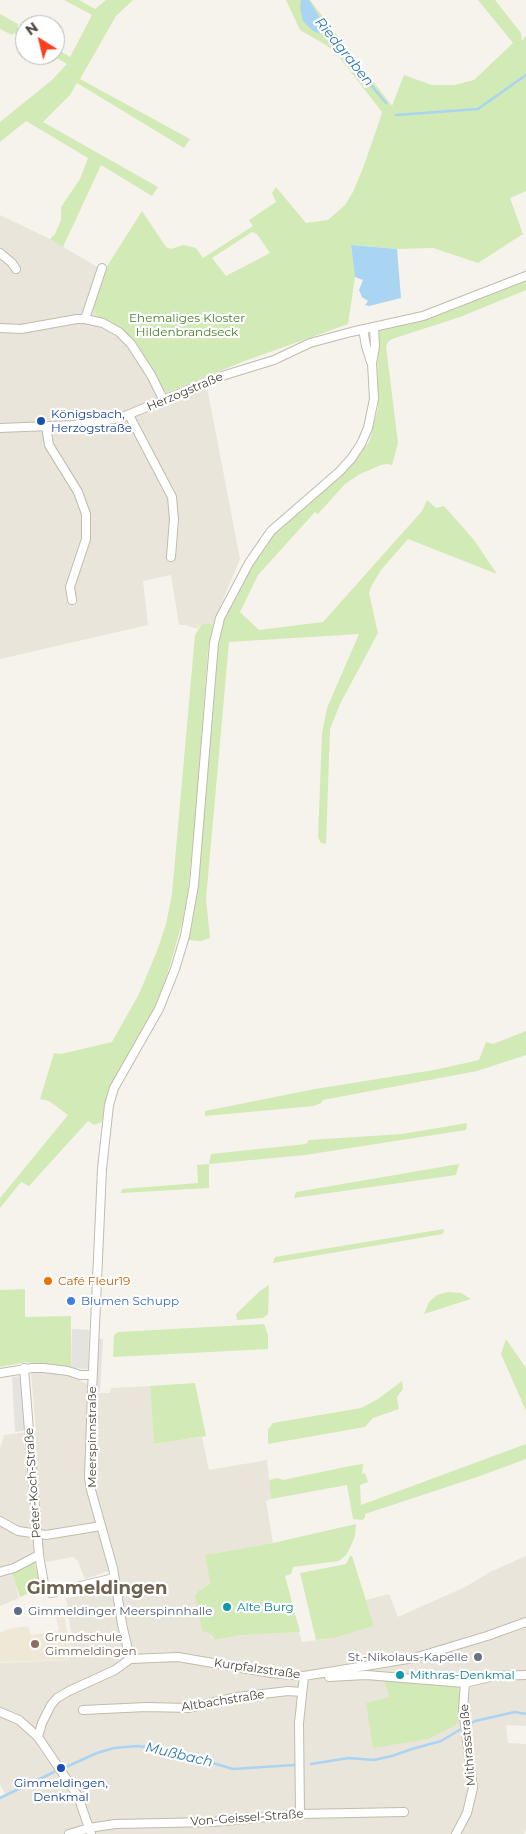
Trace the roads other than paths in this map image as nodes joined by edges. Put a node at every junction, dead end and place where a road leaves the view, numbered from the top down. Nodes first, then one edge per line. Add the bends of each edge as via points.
1 (0, 253) edge
2 (16, 268) dead end
3 (102, 268) dead end
4 (526, 276) edge
5 (85, 319) junction
6 (374, 327) junction
7 (0, 328) edge
8 (363, 329) junction
9 (372, 364) junction
10 (164, 401) junction
11 (130, 415) junction
12 (46, 426) junction
13 (0, 428) edge
14 (171, 557) dead end
15 (72, 600) dead end
16 (24, 1368) junction
17 (0, 1373) edge
18 (92, 1375) junction
19 (0, 1521) edge
20 (100, 1526) junction
21 (38, 1535) junction
22 (39, 1555) junction
23 (0, 1572) edge
24 (114, 1578) junction
25 (526, 1622) edge
26 (130, 1659) junction
27 (319, 1674) junction
28 (526, 1675) edge
29 (304, 1676) junction
30 (464, 1683) junction
31 (302, 1692) junction
32 (83, 1710) dead end
33 (0, 1712) edge
34 (38, 1737) junction
35 (404, 1812) dead end
36 (300, 1814) junction
37 (90, 1831) edge
38 (69, 1834) edge
39 (456, 1834) edge

1 - 2 street
3 - 5 street
4 - 6 street, Herzogstraße via 424,316
5 - 7 street
5 - 10 street via 103,323 126,338
6 - 8 street, Herzogstraße
6 - 9 street
8 - 9 street
8 - 10 street, Herzogstraße via 310,343 274,360 222,376
9 - 18 street, Meerspinnstraße via 374,399 361,444 343,468 271,531 235,588 216,629 189,916 164,998 114,1088 109,1106 102,1169
10 - 11 street, Herzogstraße
11 - 12 street, Herzogstraße via 105,421
11 - 14 street via 172,497
12 - 13 street, Herzogstraße
12 - 15 street via 49,445 81,499 86,514 86,539 70,587
16 - 17 street
16 - 18 street
16 - 21 street, Peter-Koch-Straße
18 - 20 street, Meerspinnstraße via 90,1478
19 - 21 street via 18,1531
20 - 21 street
20 - 24 street, Meerspinnstraße
21 - 22 street, Peter-Koch-Straße
22 - 23 street, Peter-Koch-Straße
22 - 24 street via 44,1584 51,1593
24 - 26 street, Meerspinnstraße
25 - 27 street, Kurpfalzstraße via 414,1658
26 - 29 street, Kurpfalzstraße via 178,1657
26 - 34 street via 115,1670 57,1698 42,1723
27 - 29 street, Kurpfalzstraße
27 - 30 street
28 - 30 street via 494,1676
29 - 31 street
30 - 39 street, Mithrasstraße via 464,1717 473,1788 467,1813
31 - 32 street, Altbachstraße via 243,1696 188,1708
31 - 36 street
33 - 34 street via 19,1720
34 - 37 street via 78,1796
35 - 36 street, Von-Geissel-Straße
36 - 37 street, Von-Geissel-Straße via 213,1822 115,1824
37 - 38 street, Von-Geissel-Straße

